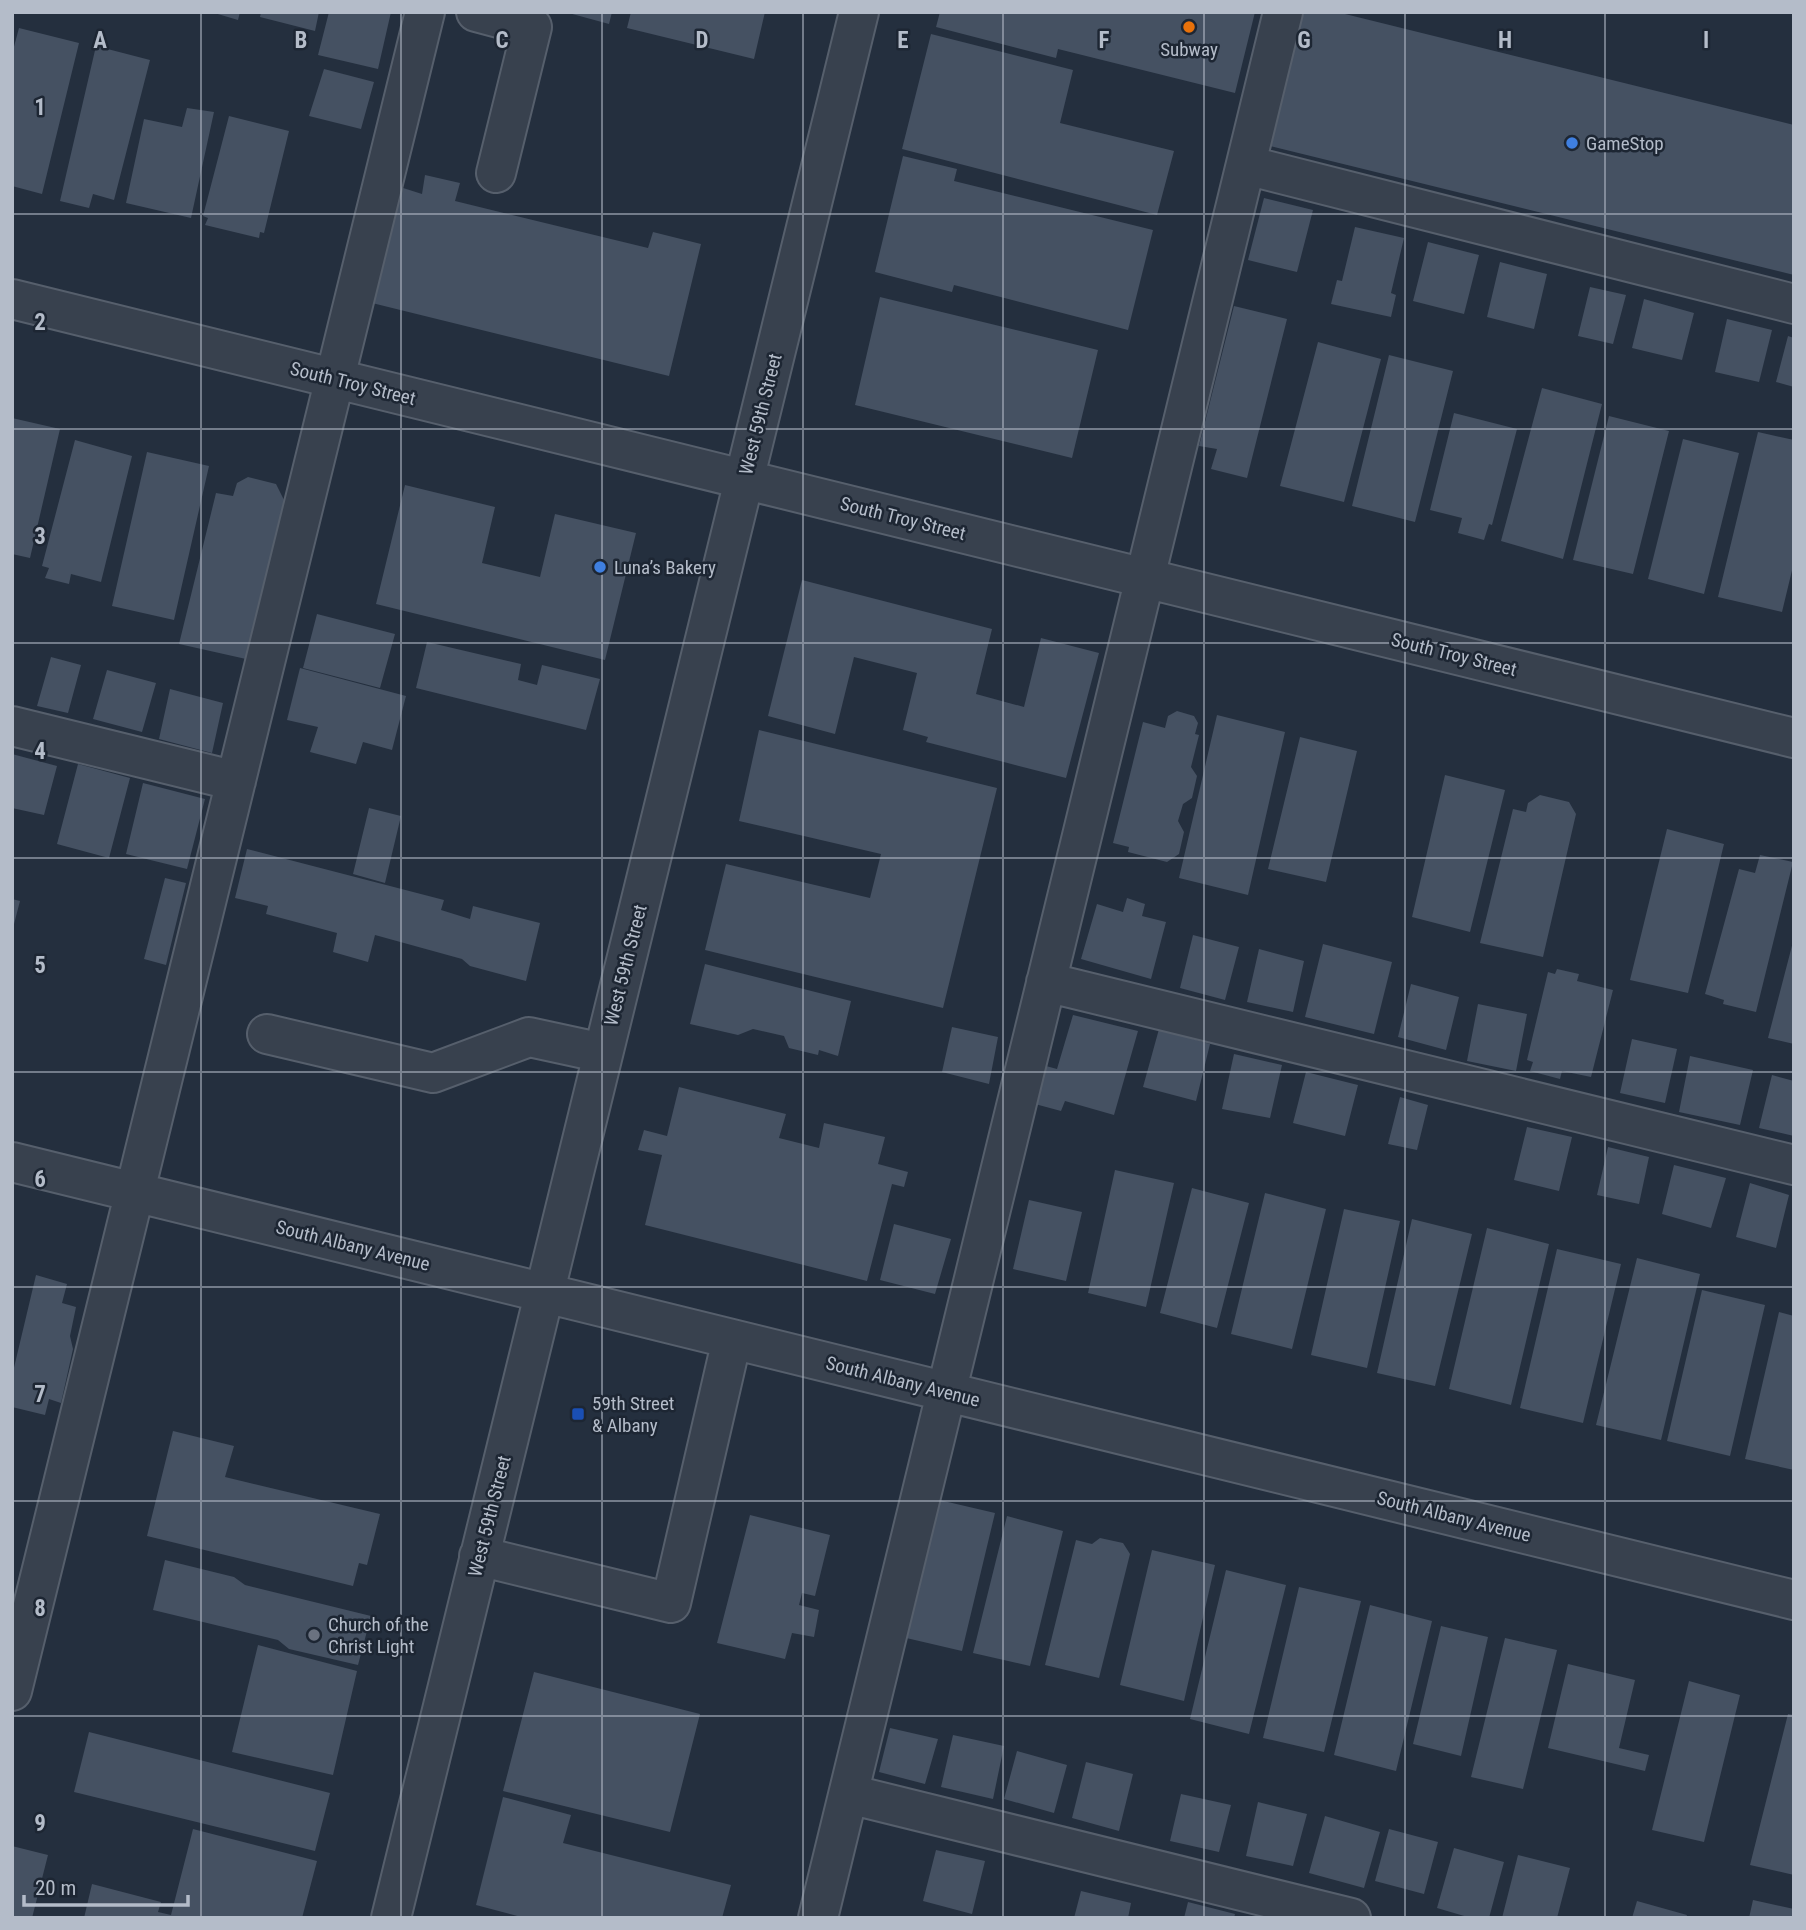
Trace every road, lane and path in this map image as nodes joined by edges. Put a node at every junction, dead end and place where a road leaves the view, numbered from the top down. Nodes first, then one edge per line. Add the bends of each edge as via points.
1 (425, 12) edge
2 (476, 12) edge
3 (859, 12) edge
4 (1283, 12) edge
5 (1246, 166) junction
6 (496, 173) dead end
7 (12, 299) edge
8 (1794, 304) edge
9 (335, 379) junction
10 (744, 479) junction
11 (1145, 578) junction
12 (12, 726) edge
13 (1794, 738) edge
14 (236, 781) junction
15 (1046, 982) junction
16 (267, 1034) dead end
17 (603, 1053) junction
18 (12, 1162) edge
19 (1794, 1165) edge
20 (135, 1192) junction
21 (544, 1293) junction
22 (732, 1339) junction
23 (947, 1391) junction
24 (480, 1556) junction
25 (24, 1590) edge
26 (1794, 1600) edge
27 (12, 1691) edge
28 (849, 1794) junction
29 (391, 1918) edge
30 (818, 1918) edge
31 (1351, 1918) edge

1 - 9 street
2 - 6 street via 532,27
3 - 10 street, West 59th Street
4 - 5 street
5 - 8 street
5 - 11 street
7 - 9 street, South Troy Street
9 - 10 street, South Troy Street
9 - 14 street
10 - 11 street, South Troy Street
10 - 17 street, West 59th Street
11 - 13 street, South Troy Street
11 - 15 street
12 - 14 street
14 - 20 street
15 - 19 street
15 - 23 street
16 - 17 street via 433,1073 529,1037
17 - 21 street, West 59th Street
18 - 20 street, South Albany Avenue
20 - 21 street, South Albany Avenue
20 - 25 street
21 - 22 street, South Albany Avenue
21 - 24 street, West 59th Street
22 - 23 street, South Albany Avenue
22 - 24 street via 671,1603
23 - 26 street, South Albany Avenue
23 - 28 street
24 - 29 street, West 59th Street
25 - 27 street
28 - 30 street
28 - 31 street

